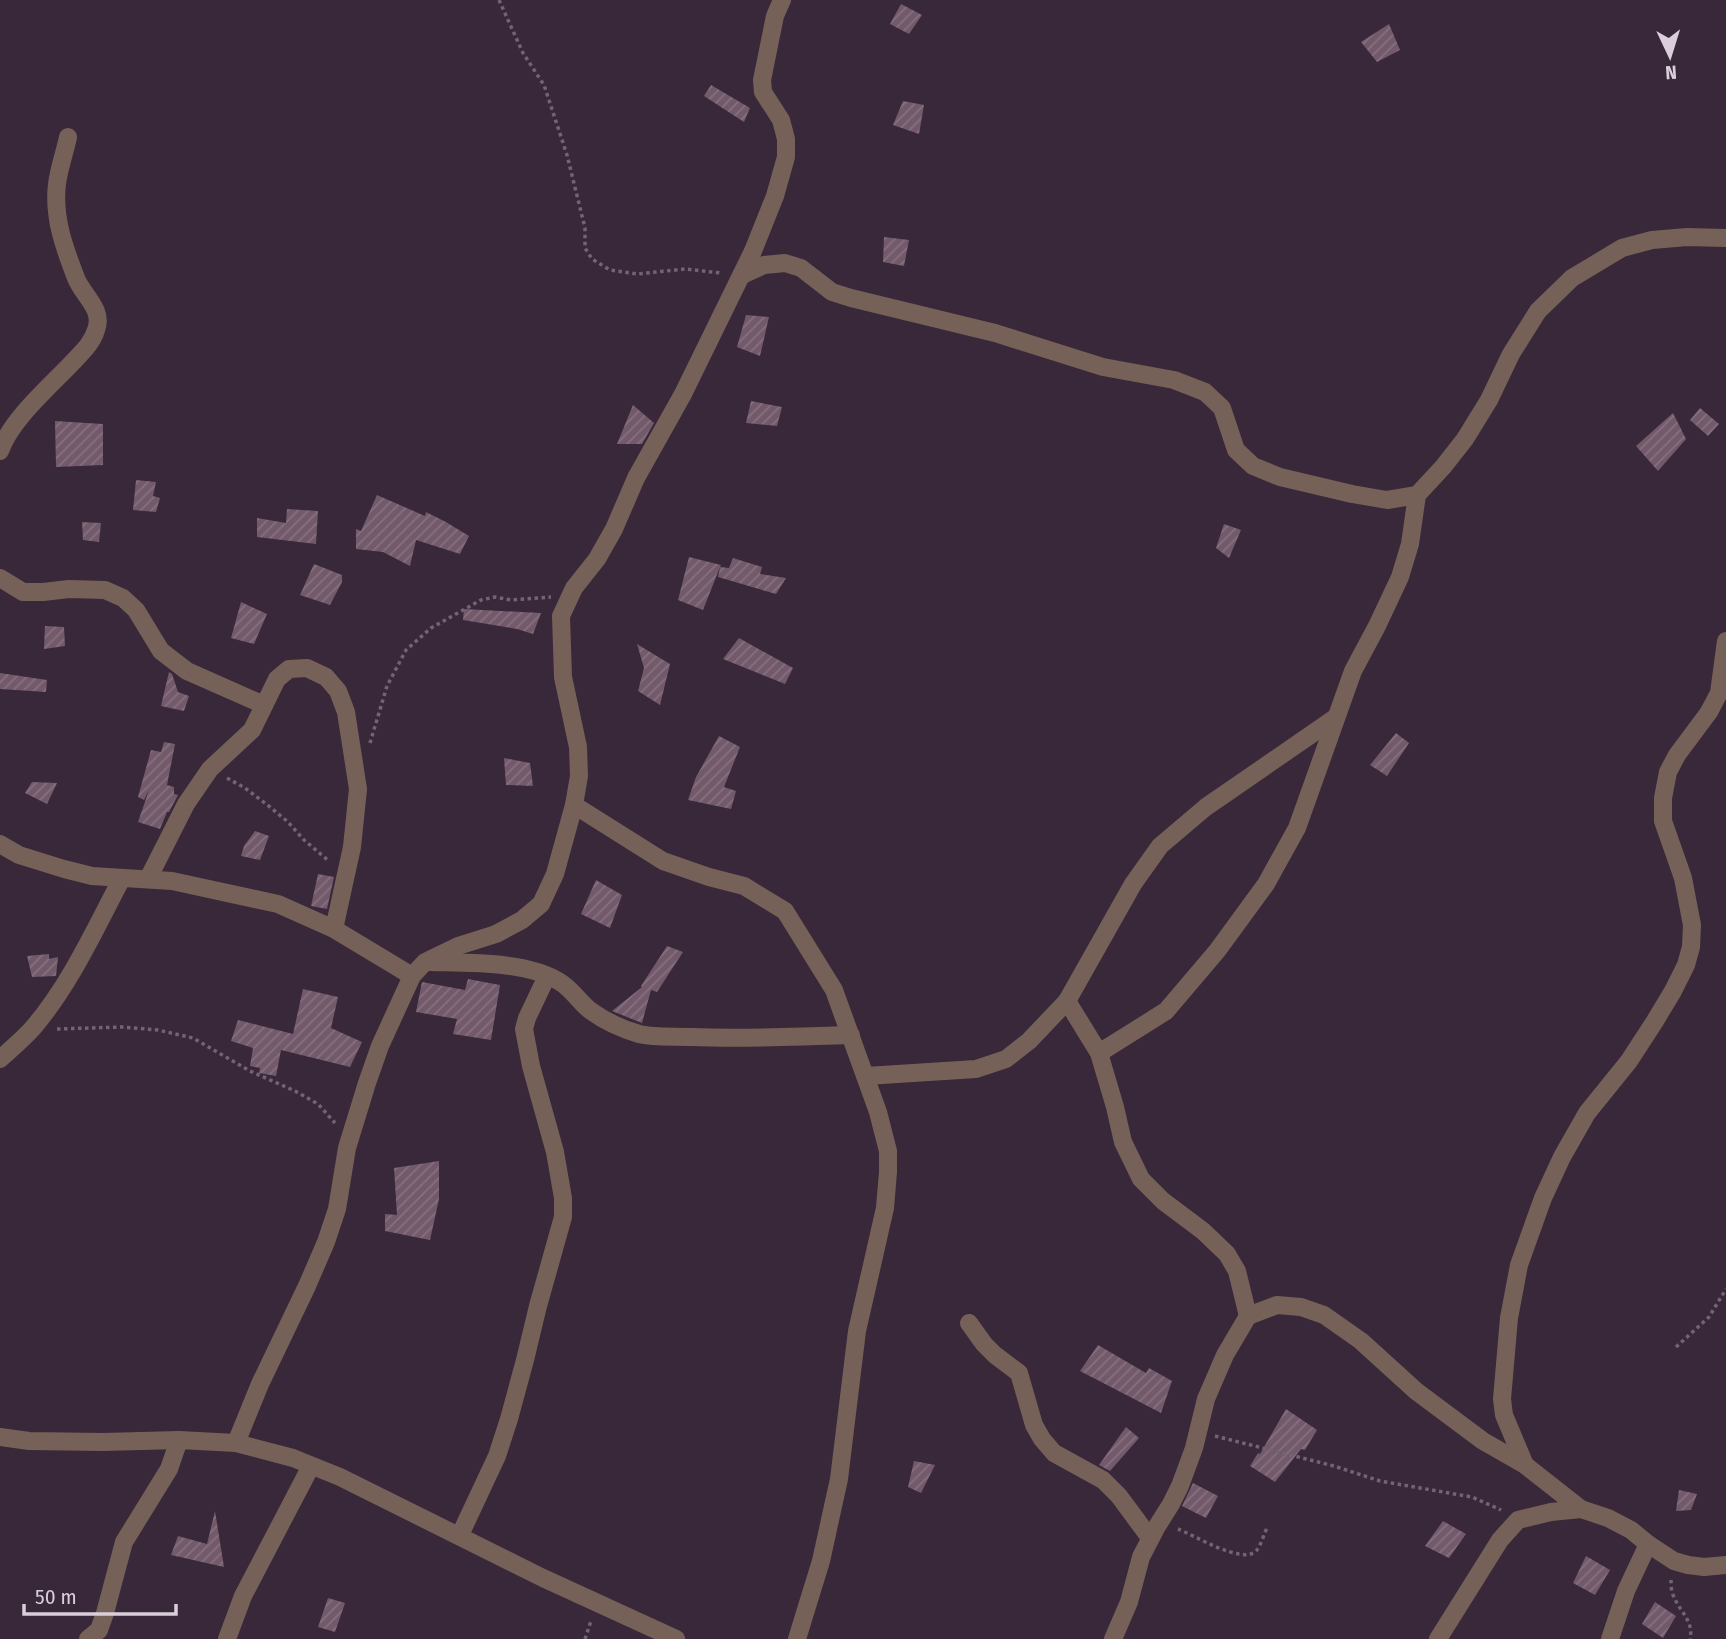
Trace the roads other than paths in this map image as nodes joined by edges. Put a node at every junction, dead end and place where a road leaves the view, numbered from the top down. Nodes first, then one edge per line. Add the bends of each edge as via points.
1 (782, 0) edge
2 (68, 137) dead end
3 (1726, 237) edge
4 (742, 275) junction
5 (0, 451) edge
6 (1417, 495) junction
7 (0, 578) edge
8 (1726, 641) edge
9 (264, 705) junction
10 (1335, 718) junction
11 (574, 805) junction
12 (0, 844) edge
13 (121, 877) junction
14 (148, 879) junction
15 (334, 929) junction
16 (425, 962) junction
17 (412, 976) junction
18 (547, 976) junction
19 (1067, 1001) junction
20 (851, 1035) junction
21 (1099, 1053) junction
22 (0, 1059) edge
23 (866, 1076) junction
24 (1248, 1316) junction
25 (969, 1323) dead end
26 (0, 1437) edge
27 (179, 1440) junction
28 (236, 1443) junction
29 (1525, 1465) junction
30 (311, 1466) junction
31 (1581, 1509) junction
32 (1153, 1533) junction
33 (460, 1535) junction
34 (1648, 1544) junction
35 (1726, 1565) edge
36 (88, 1639) edge
37 (227, 1639) edge
38 (676, 1639) edge
39 (797, 1639) edge
40 (1114, 1639) edge
41 (1438, 1639) edge
42 (1610, 1639) edge

1 - 4 street via 762,80 763,92 781,120 786,157
2 - 5 street via 57,184 57,214 64,249 99,317 88,345 37,398 4,438
3 - 6 street via 1652,240 1622,248 1573,278 1538,311 1465,439
4 - 6 street via 764,265 785,263 801,268 832,292 851,298 995,333 1103,367 1174,380 1205,392 1222,408 1236,450 1253,466 1352,494 1387,500
4 - 11 street via 614,529 561,616 563,677 578,747
6 - 10 street via 1400,577
7 - 9 street via 23,592 106,590 123,598 136,610 160,651 187,671
8 - 29 street via 1719,693 1677,755 1663,798 1663,821 1683,878 1692,925 1686,965 1655,1021 1587,1114 1562,1157 1519,1265 1502,1399
9 - 14 street via 252,730 210,769 186,804
9 - 15 street via 277,679 289,670 307,668 326,677 346,712 358,789 352,847
10 - 19 street via 1206,807 1160,846 1133,884
10 - 21 street via 1297,828 1266,884 1166,1011
11 - 16 street via 555,874 541,904 496,933
11 - 20 street via 663,861 744,886 785,911 834,990
12 - 13 street via 64,869
13 - 14 street
13 - 22 street via 51,1004
14 - 15 street via 278,904
15 - 17 street
16 - 17 street
16 - 18 street via 522,968
17 - 28 street via 380,1046 347,1148 337,1209 326,1242
18 - 20 street via 614,1025 643,1035
18 - 33 street via 524,1028 555,1152 563,1217 509,1419
19 - 21 street
19 - 23 street via 1006,1059 976,1069
20 - 23 street
21 - 24 street via 1122,1142 1141,1179 1227,1254 1237,1271
23 - 39 street via 888,1151 885,1208 857,1331 839,1479
24 - 29 street via 1276,1305 1324,1315 1472,1433
24 - 32 street via 1206,1399 1180,1486
25 - 32 street via 989,1349 1019,1373 1034,1425 1054,1452 1104,1480
26 - 27 street via 29,1441
27 - 28 street
27 - 36 street via 169,1469 124,1542 99,1630
28 - 30 street
29 - 31 street
30 - 33 street
30 - 37 street via 243,1596
31 - 34 street via 1631,1530
31 - 41 street via 1518,1520 1500,1539
32 - 40 street
33 - 38 street
34 - 35 street via 1688,1565
34 - 42 street

